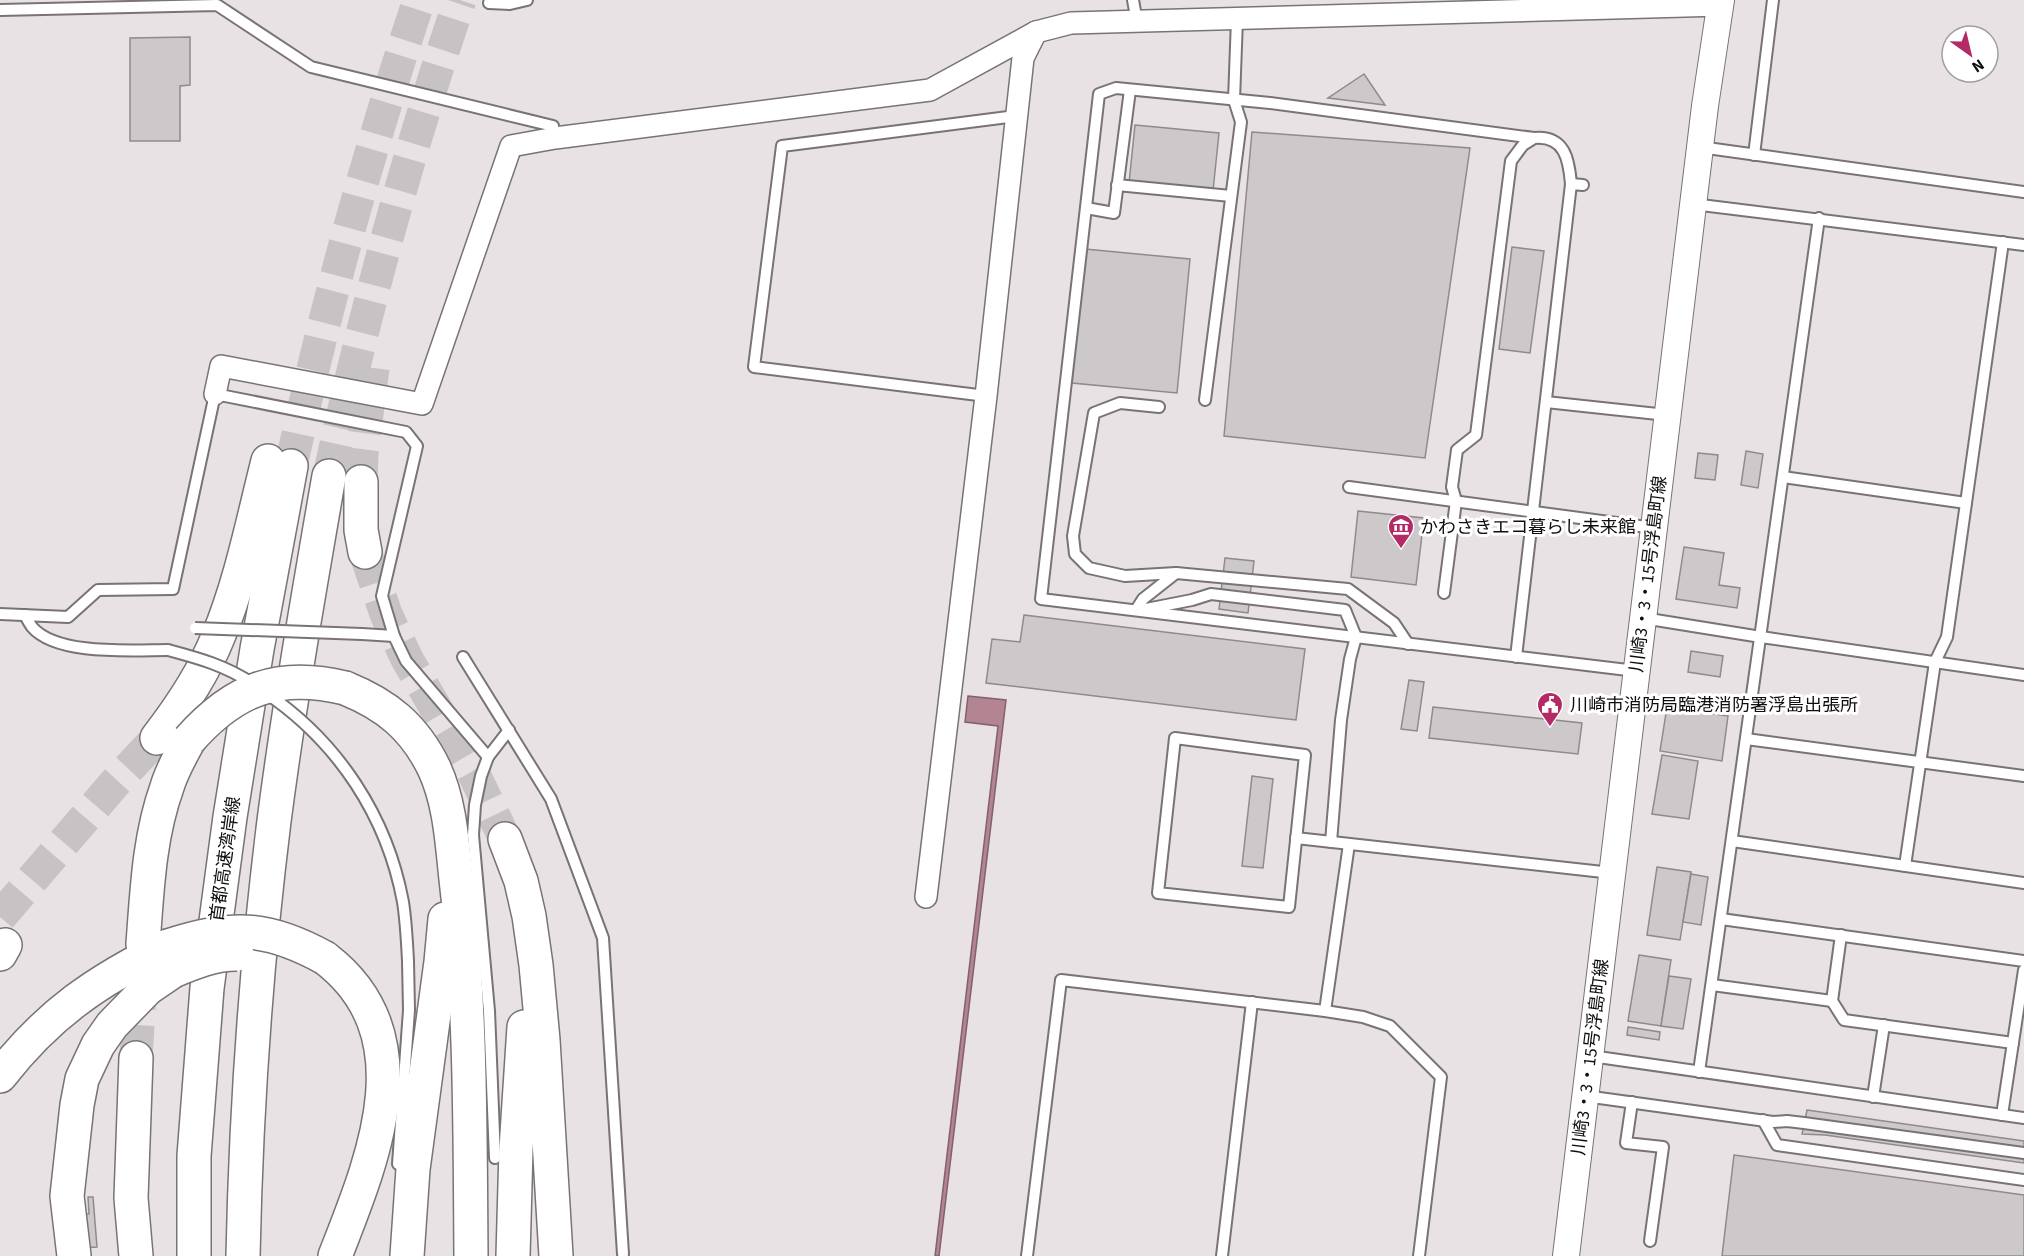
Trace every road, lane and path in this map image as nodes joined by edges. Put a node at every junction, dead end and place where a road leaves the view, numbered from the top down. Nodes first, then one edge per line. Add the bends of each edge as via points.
1 (490, 0) edge
2 (527, 0) edge
3 (1133, 0) edge
4 (1773, 0) edge
5 (1721, 3) edge
6 (0, 10) edge
7 (1237, 20) junction
8 (1137, 22) junction
9 (1036, 32) junction
10 (1130, 90) junction
11 (1234, 100) junction
12 (1016, 116) junction
13 (555, 138) junction
14 (1534, 138) junction
15 (1700, 147) junction
16 (1754, 155) junction
17 (1571, 184) junction
18 (1117, 185) junction
19 (1583, 185) dead end
20 (2024, 192) edge
21 (1231, 196) junction
22 (1693, 204) junction
23 (1086, 208) junction
24 (1819, 218) junction
25 (2003, 242) junction
26 (2024, 245) edge
27 (215, 394) junction
28 (986, 396) junction
29 (1205, 400) dead end
30 (1546, 402) junction
31 (1159, 407) dead end
32 (1667, 415) junction
33 (329, 476) tunnel mouth
34 (1783, 477) junction
35 (361, 482) tunnel mouth
36 (1349, 488) dead end
37 (1456, 501) junction
38 (1966, 503) junction
39 (1533, 512) junction
40 (1654, 528) junction
41 (365, 552) tunnel mouth
42 (1176, 573) junction
43 (1444, 593) dead end
44 (1136, 610) junction
45 (0, 614) edge
46 (25, 615) junction
47 (1643, 618) junction
48 (195, 628) dead end
49 (394, 636) junction
50 (1356, 637) junction
51 (1761, 637) junction
52 (1408, 644) junction
53 (463, 657) dead end
54 (1516, 657) junction
55 (1935, 662) junction
56 (1636, 672) junction
57 (2024, 675) edge
58 (509, 730) junction
59 (157, 738) tunnel mouth
60 (1746, 739) junction
61 (488, 757) junction
62 (1919, 762) junction
63 (2024, 776) edge
64 (446, 807) junction
65 (1296, 838) junction
66 (505, 839) tunnel mouth
67 (1732, 841) junction
68 (1331, 842) junction
69 (1349, 844) junction
70 (1905, 866) junction
71 (1612, 873) junction
72 (521, 882) junction
73 (2024, 883) edge
74 (926, 897) dead end
75 (1721, 919) junction
76 (1841, 935) junction
77 (161, 954) junction
78 (2024, 961) edge
79 (2024, 970) edge
80 (1712, 985) junction
81 (1832, 1001) junction
82 (1252, 1002) junction
83 (1325, 1011) junction
84 (1884, 1025) junction
85 (2013, 1043) junction
86 (1590, 1056) junction
87 (136, 1058) tunnel mouth
88 (1699, 1071) junction
89 (0, 1076) edge
90 (1585, 1096) junction
91 (1873, 1097) junction
92 (1632, 1102) junction
93 (2002, 1115) junction
94 (2024, 1118) edge
95 (1763, 1120) junction
96 (74, 1131) junction
97 (2024, 1153) edge
98 (495, 1158) dead end
99 (399, 1174) dead end
100 (2024, 1180) edge
101 (400, 1198) dead end
102 (1650, 1241) dead end
103 (623, 1254) dead end
104 (74, 1256) edge
105 (87, 1256) edge
106 (136, 1256) edge
107 (194, 1256) edge
108 (243, 1256) edge
109 (335, 1256) edge
110 (405, 1256) edge
111 (471, 1256) edge
112 (513, 1256) edge
113 (556, 1256) edge
114 (1027, 1256) edge
115 (1222, 1256) edge
116 (1419, 1256) edge
117 (1566, 1256) edge

1 - 2 lane via 489,3 510,4
3 - 8 lane
4 - 16 lane
5 - 7 street
5 - 15 street, 川崎3・3・15号浮島町線
6 - 13 lane via 217,5 311,66 553,126
7 - 8 street
7 - 11 lane
8 - 9 street via 1071,23
9 - 12 street via 1023,58
9 - 13 street via 930,90
10 - 11 lane
10 - 18 lane
10 - 23 lane via 1116,88 1100,94
11 - 14 lane
11 - 21 lane via 1241,122
12 - 28 street
12 - 28 lane via 782,146 754,367
13 - 27 street via 511,146 422,404 221,366
14 - 17 lane via 1552,139 1563,150 1569,160
14 - 37 lane via 1511,161 1476,435 1457,450 1452,487
15 - 16 lane
15 - 22 street, 川崎3・3・15号浮島町線
16 - 20 lane
17 - 19 lane
17 - 30 lane
18 - 21 lane
18 - 23 lane via 1114,213
21 - 29 lane
22 - 24 lane
22 - 32 street, 川崎3・3・15号浮島町線
23 - 44 lane via 1041,599
24 - 25 lane
24 - 34 lane
25 - 26 lane
25 - 38 lane
27 - 46 lane via 173,589 98,590 68,617
27 - 49 lane via 406,432 417,446 382,596
28 - 74 street
30 - 32 lane
30 - 39 lane
31 - 42 lane via 1120,403 1094,413 1073,536 1075,554 1089,568 1125,576
32 - 40 street, 川崎3・3・15号浮島町線
33 - 108 highway via 274,823 244,1164
34 - 38 lane
34 - 51 lane
35 - 41 highway
36 - 37 lane
37 - 39 lane
37 - 43 lane
38 - 55 lane via 1947,637
39 - 40 lane
39 - 54 lane
40 - 47 street, 川崎3・3・15号浮島町線
42 - 44 lane via 1143,599
42 - 52 lane via 1348,589 1394,623
44 - 50 lane
44 - 50 lane via 1210,594 1346,610
45 - 46 lane
46 - 99 lane, bridge via 45,637 67,646 168,650 238,674 293,713 315,734 370,805 390,851 403,903 408,961 409,1010
47 - 51 lane
47 - 56 street, 川崎3・3・15号浮島町線
48 - 49 lane, bridge
49 - 61 lane via 406,661
50 - 52 lane
50 - 68 lane via 1341,720
51 - 55 lane
51 - 60 lane
52 - 54 lane
53 - 58 lane
54 - 56 lane
55 - 57 lane
55 - 62 lane
56 - 71 street, 川崎3・3・15号浮島町線
58 - 61 lane
58 - 103 lane via 551,799 603,938
59 - 107 highway, 首都高速湾岸線 via 178,711 218,638 280,464 207,988 194,1156
60 - 62 lane
60 - 67 lane
61 - 98 lane via 474,805 473,835 489,1011
62 - 63 lane
62 - 70 lane
64 - 77 highway, bridge via 423,749 408,728 369,697 320,682 299,681 248,693 212,716 189,741 167,786 148,878
64 - 110 highway via 441,962
64 - 111 highway via 461,919 469,1083
65 - 65 lane via 1305,755 1175,738 1158,893 1288,907
65 - 68 lane
66 - 72 highway
67 - 70 lane
67 - 75 lane
68 - 69 lane
69 - 71 lane
69 - 83 lane
70 - 73 lane
71 - 86 street, 川崎3・3・15号浮島町線
72 - 112 highway via 527,956
72 - 113 highway via 539,992
75 - 76 lane
75 - 80 lane
76 - 78 lane
76 - 81 lane
77 - 89 highway via 124,967 87,991 50,1021
77 - 96 highway via 148,988 112,1024 98,1045 82,1079
77 - 109 highway, bridge via 198,960 222,954 254,954 321,967 350,1009 375,1062 382,1097 373,1154
79 - 85 lane
80 - 81 lane
80 - 88 lane
81 - 84 lane via 1844,1020
82 - 83 lane
82 - 114 lane via 1061,980
82 - 115 lane
83 - 116 lane via 1390,1026 1441,1077
84 - 85 lane
84 - 91 lane
85 - 93 lane
86 - 88 lane
86 - 90 street, 川崎3・3・15号浮島町線
87 - 106 highway via 131,1198
88 - 91 lane
90 - 92 lane
90 - 117 street, 川崎3・3・15号浮島町線
91 - 93 lane
92 - 95 lane
92 - 102 lane via 1626,1143 1663,1147
93 - 94 lane
95 - 97 lane
95 - 100 lane via 1777,1145
96 - 104 highway via 67,1196
96 - 105 highway
101 - 110 lane

